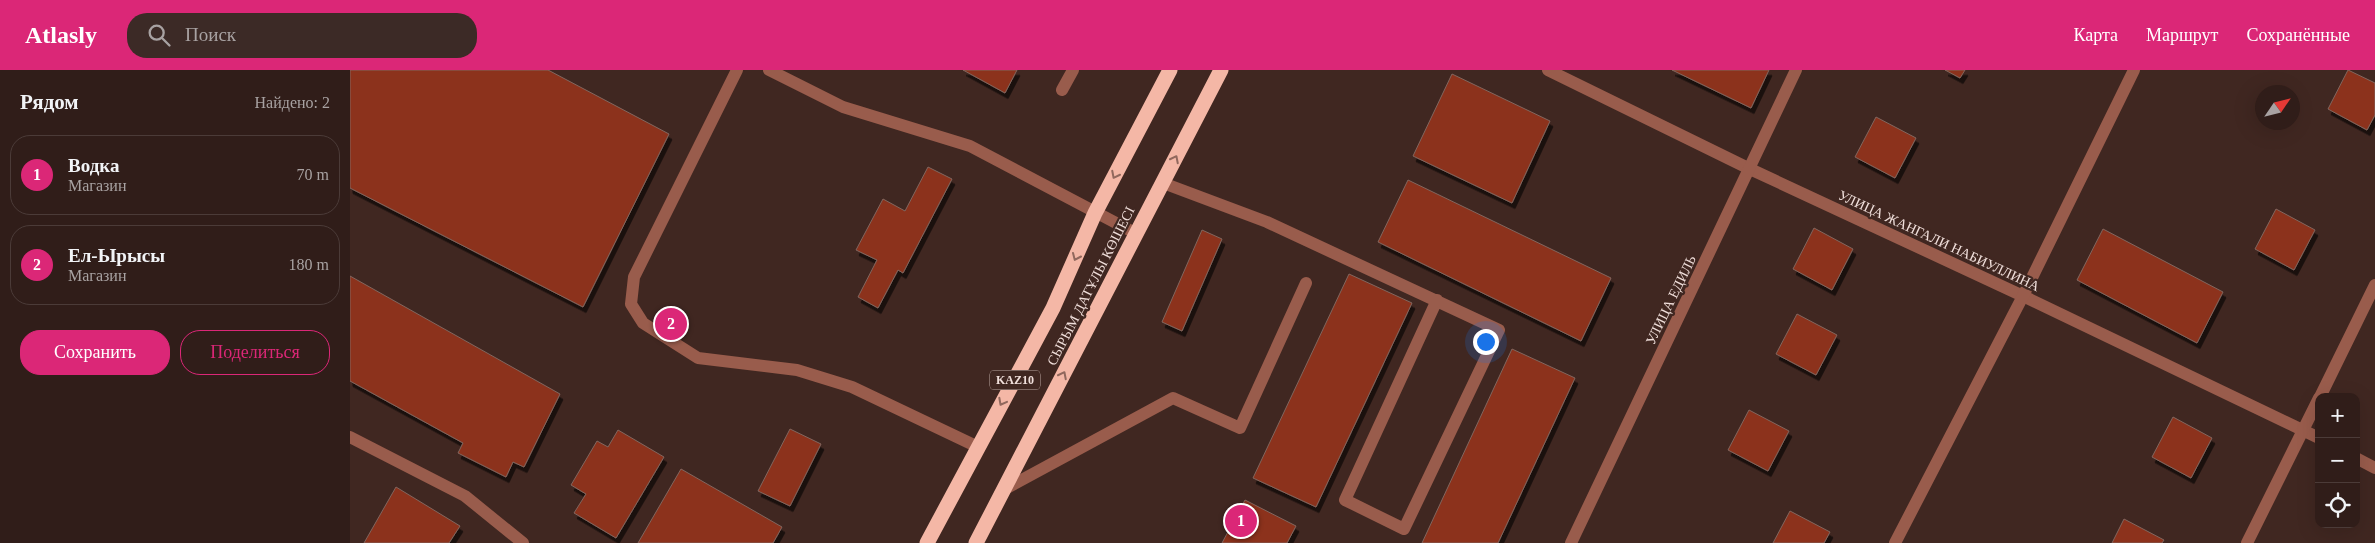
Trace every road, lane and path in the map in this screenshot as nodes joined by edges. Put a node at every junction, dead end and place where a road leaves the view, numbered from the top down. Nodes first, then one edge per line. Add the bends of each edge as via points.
1 (737, 70) edge
2 (769, 70) edge
3 (1073, 70) edge
4 (1170, 70) edge
5 (1221, 70) edge
6 (1548, 70) edge
7 (1796, 70) edge
8 (2134, 70) edge
9 (1062, 90) dead end
10 (1750, 169) junction
11 (1163, 183) junction
12 (1096, 213) junction
13 (1136, 234) junction
14 (1306, 284) dead end
15 (2375, 285) edge
16 (2023, 296) junction
17 (1437, 300) junction
18 (2321, 393) edge
19 (2315, 406) edge
20 (2303, 429) junction
21 (2315, 436) edge
22 (350, 437) edge
23 (978, 447) junction
24 (2360, 460) edge
25 (2375, 468) edge
26 (1005, 488) junction
27 (523, 543) edge
28 (927, 543) edge
29 (976, 543) edge
30 (1571, 543) edge
31 (1895, 543) edge
32 (2248, 543) edge

1 - 23 street via 634,277 631,304 639,317 643,323 698,358 797,370 852,387
2 - 12 street via 843,107 970,146
3 - 9 street
4 -> 12 highway, СЫРЫМ ДАТҰЛЫ КӨШЕСІ / KAZ10
11 -> 5 highway, СЫРЫМ ДАТҰЛЫ КӨШЕСІ / KAZ10
6 - 10 street, УЛИЦА ЖАНГАЛИ НАБИУЛЛИНА
7 - 10 street, УЛИЦА ЕДИЛЬ
8 - 16 street
10 - 16 street, УЛИЦА ЖАНГАЛИ НАБИУЛЛИНА
10 - 30 street, УЛИЦА ЕДИЛЬ
11 - 13 highway, СЫРЫМ ДАТҰЛЫ КӨШЕСІ / KAZ10
11 - 17 street via 1267,222
12 - 13 street
12 -> 23 highway, СЫРЫМ ДАТҰЛЫ КӨШЕСІ / KAZ10 via 1053,308
26 -> 13 highway, СЫРЫМ ДАТҰЛЫ КӨШЕСІ / KAZ10
14 - 26 street via 1240,428 1173,398
15 - 18 street
16 - 20 street, УЛИЦА ЖАНГАЛИ НАБИУЛЛИНА
16 - 31 street
17 - 17 street via 1499,330 1404,529 1345,500
19 - 20 street
20 - 21 street, УЛИЦА ЖАНГАЛИ НАБИУЛЛИНА
20 - 32 street
22 - 27 street via 465,496
23 - 28 highway, СЫРЫМ ДАТҰЛЫ КӨШЕСІ / KAZ10
24 - 25 street
26 - 29 highway, СЫРЫМ ДАТҰЛЫ КӨШЕСІ / KAZ10

